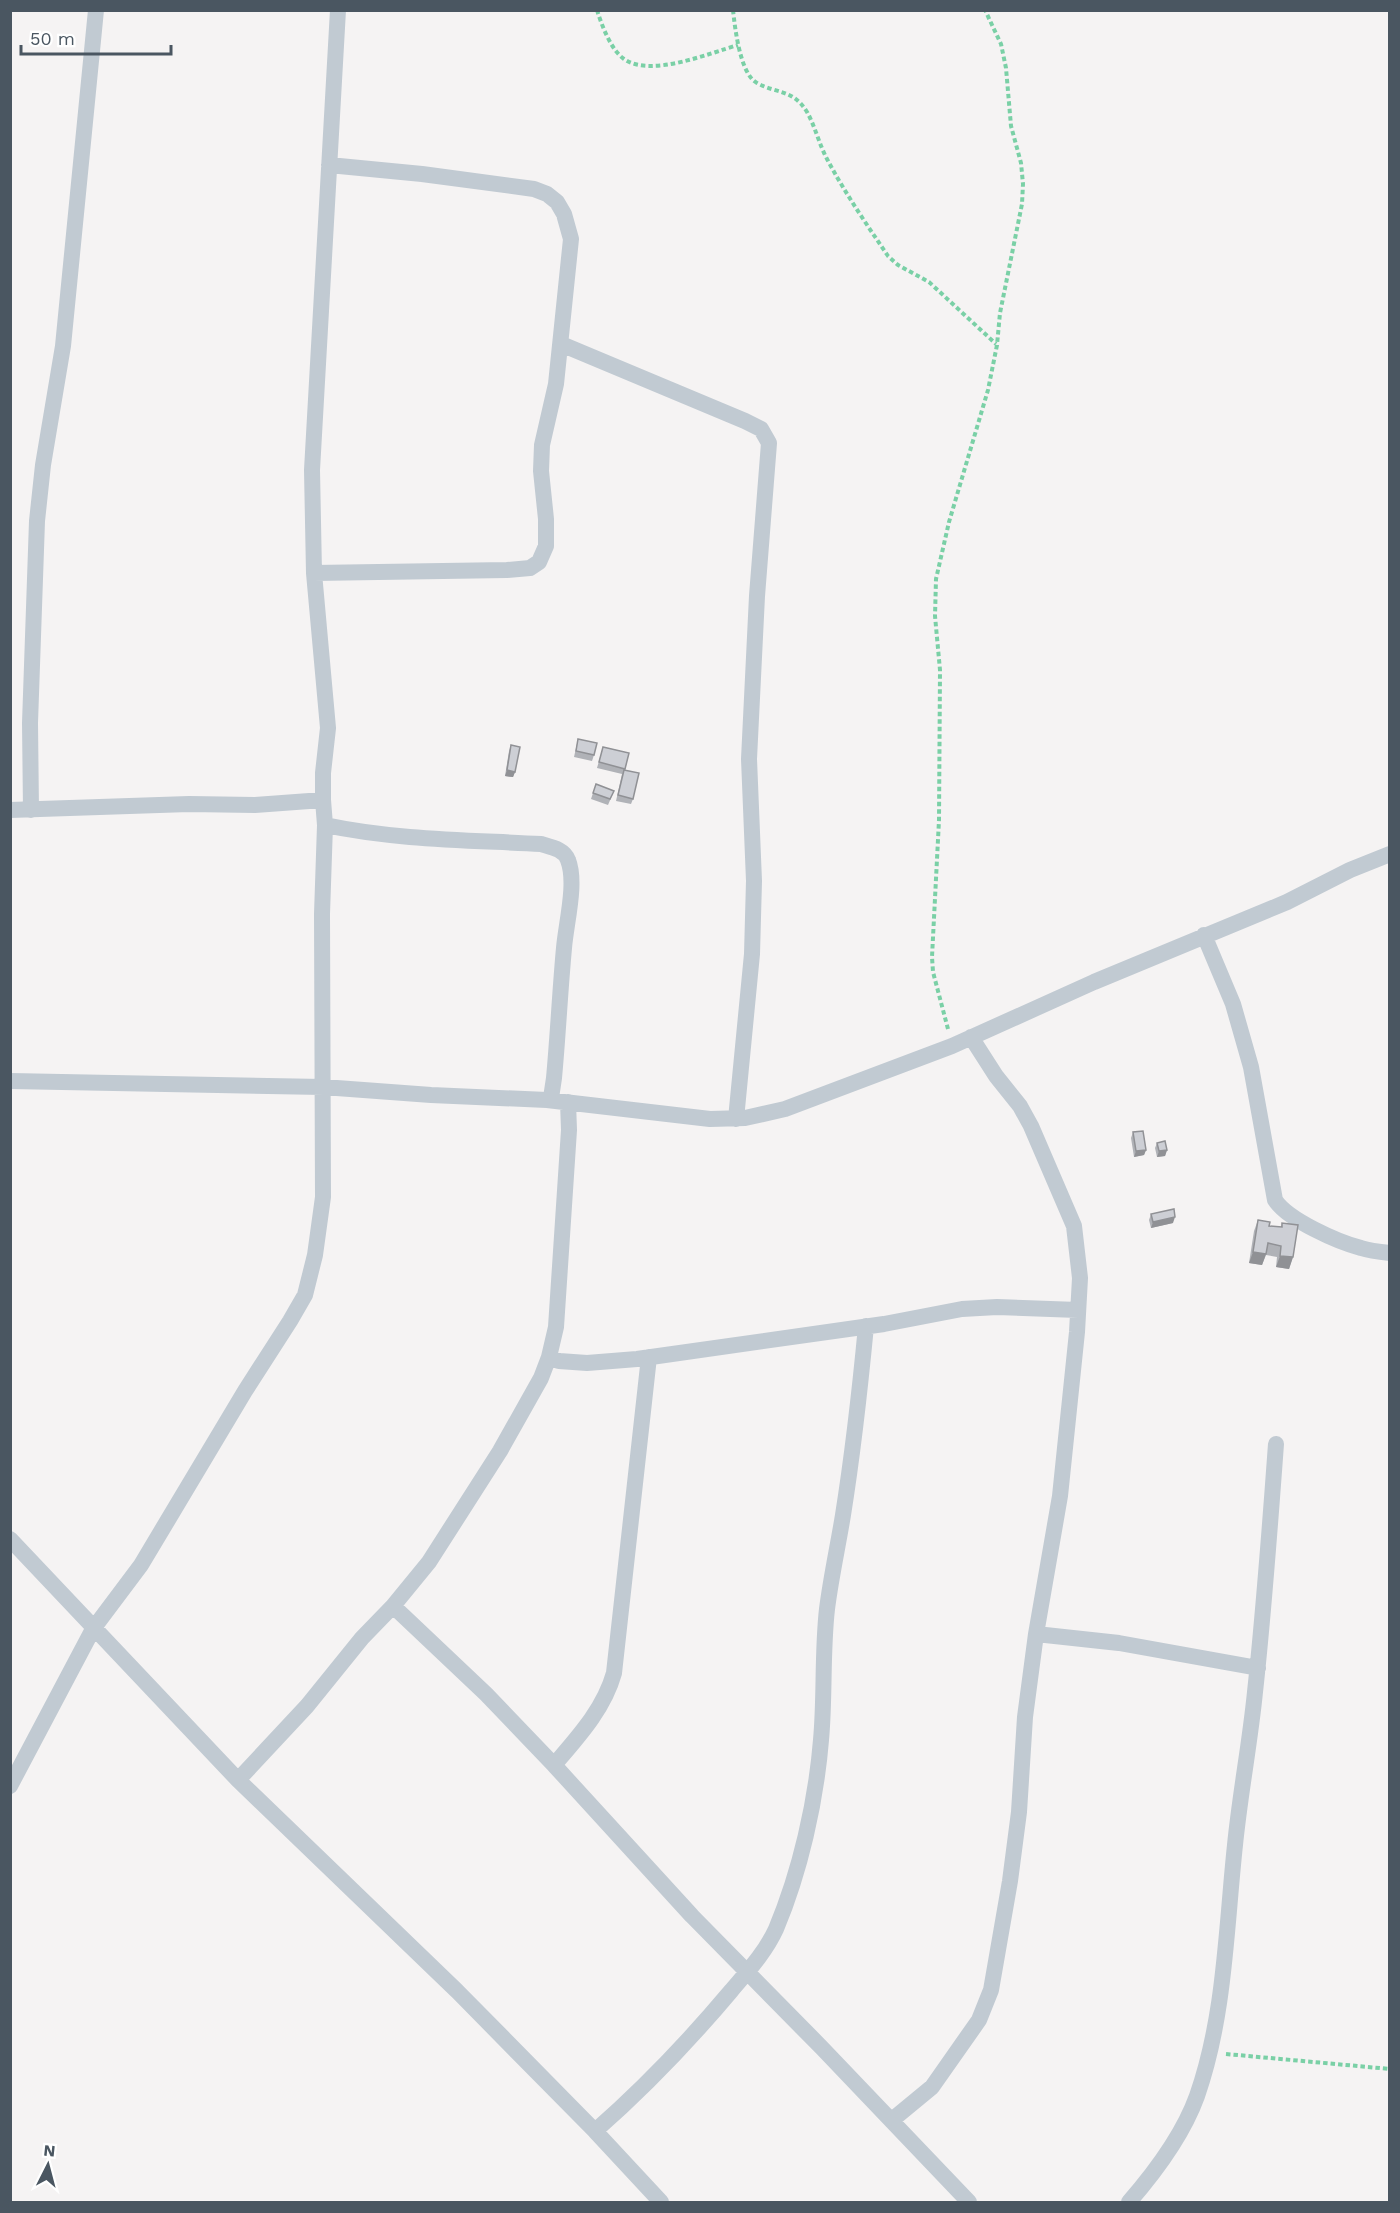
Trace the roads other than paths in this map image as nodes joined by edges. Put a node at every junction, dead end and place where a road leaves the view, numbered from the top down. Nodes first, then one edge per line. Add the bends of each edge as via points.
1 (96, 10) edge
2 (338, 10) edge
3 (329, 165) junction
4 (561, 344) junction
5 (314, 573) junction
6 (323, 800) junction
7 (10, 810) edge
8 (31, 810) junction
9 (326, 825) junction
10 (1389, 854) edge
11 (1204, 935) junction
12 (971, 1037) junction
13 (10, 1081) edge
14 (323, 1087) junction
15 (547, 1100) junction
16 (568, 1102) junction
17 (736, 1119) junction
18 (1389, 1253) edge
19 (1078, 1310) junction
20 (866, 1326) junction
21 (549, 1357) junction
22 (649, 1357) junction
23 (1276, 1444) dead end
24 (10, 1539) edge
25 (393, 1606) junction
26 (93, 1629) junction
27 (1035, 1634) junction
28 (1258, 1668) junction
29 (554, 1765) junction
30 (238, 1780) junction
31 (10, 1786) edge
32 (748, 1971) junction
33 (892, 2120) junction
34 (595, 2131) junction
35 (661, 2202) edge
36 (969, 2202) edge
37 (1129, 2202) edge

1 - 8 street via 63,346 42,465 37,521
2 - 3 street
3 - 4 street via 508,185 547,195 564,214 571,239
3 - 5 street via 312,470
4 - 5 street via 542,445 546,546 539,562 530,568 507,570
4 - 17 street via 745,421 761,429 769,443 749,759 754,881 752,954
5 - 6 street via 328,728
6 - 8 street
6 - 9 street
7 - 8 street
9 - 14 street
9 - 15 street via 414,837 541,844 564,853 569,866 569,902 554,1078 551,1098
10 - 11 street via 1287,902
11 - 12 street
11 - 18 street via 1233,1004 1251,1067 1275,1200 1290,1214 1334,1238
12 - 17 street via 785,1109
12 - 19 street via 1031,1126 1074,1226 1080,1278
13 - 14 street
14 - 15 street
14 - 26 street via 323,1197 315,1255 304,1295 141,1565
15 - 16 street
16 - 17 street
16 - 21 street via 561,1274
19 - 20 street via 962,1309
19 - 27 street via 1060,1496
20 - 22 street
20 - 32 street via 859,1399 827,1608 816,1790 775,1930
21 - 22 street via 587,1363
21 - 25 street via 494,1461 429,1562
22 - 29 street via 615,1673 595,1714
23 - 28 street
24 - 26 street
25 - 29 street
25 - 30 street
26 - 30 street
26 - 31 street
27 - 28 street via 1119,1643
27 - 33 street via 1013,1858 991,1990 980,2020 932,2087
28 - 37 street via 1219,2006 1210,2053 1183,2126
29 - 32 street via 692,1916
30 - 34 street via 457,1991
32 - 33 street
32 - 34 street via 632,2099
33 - 36 street
34 - 35 street

